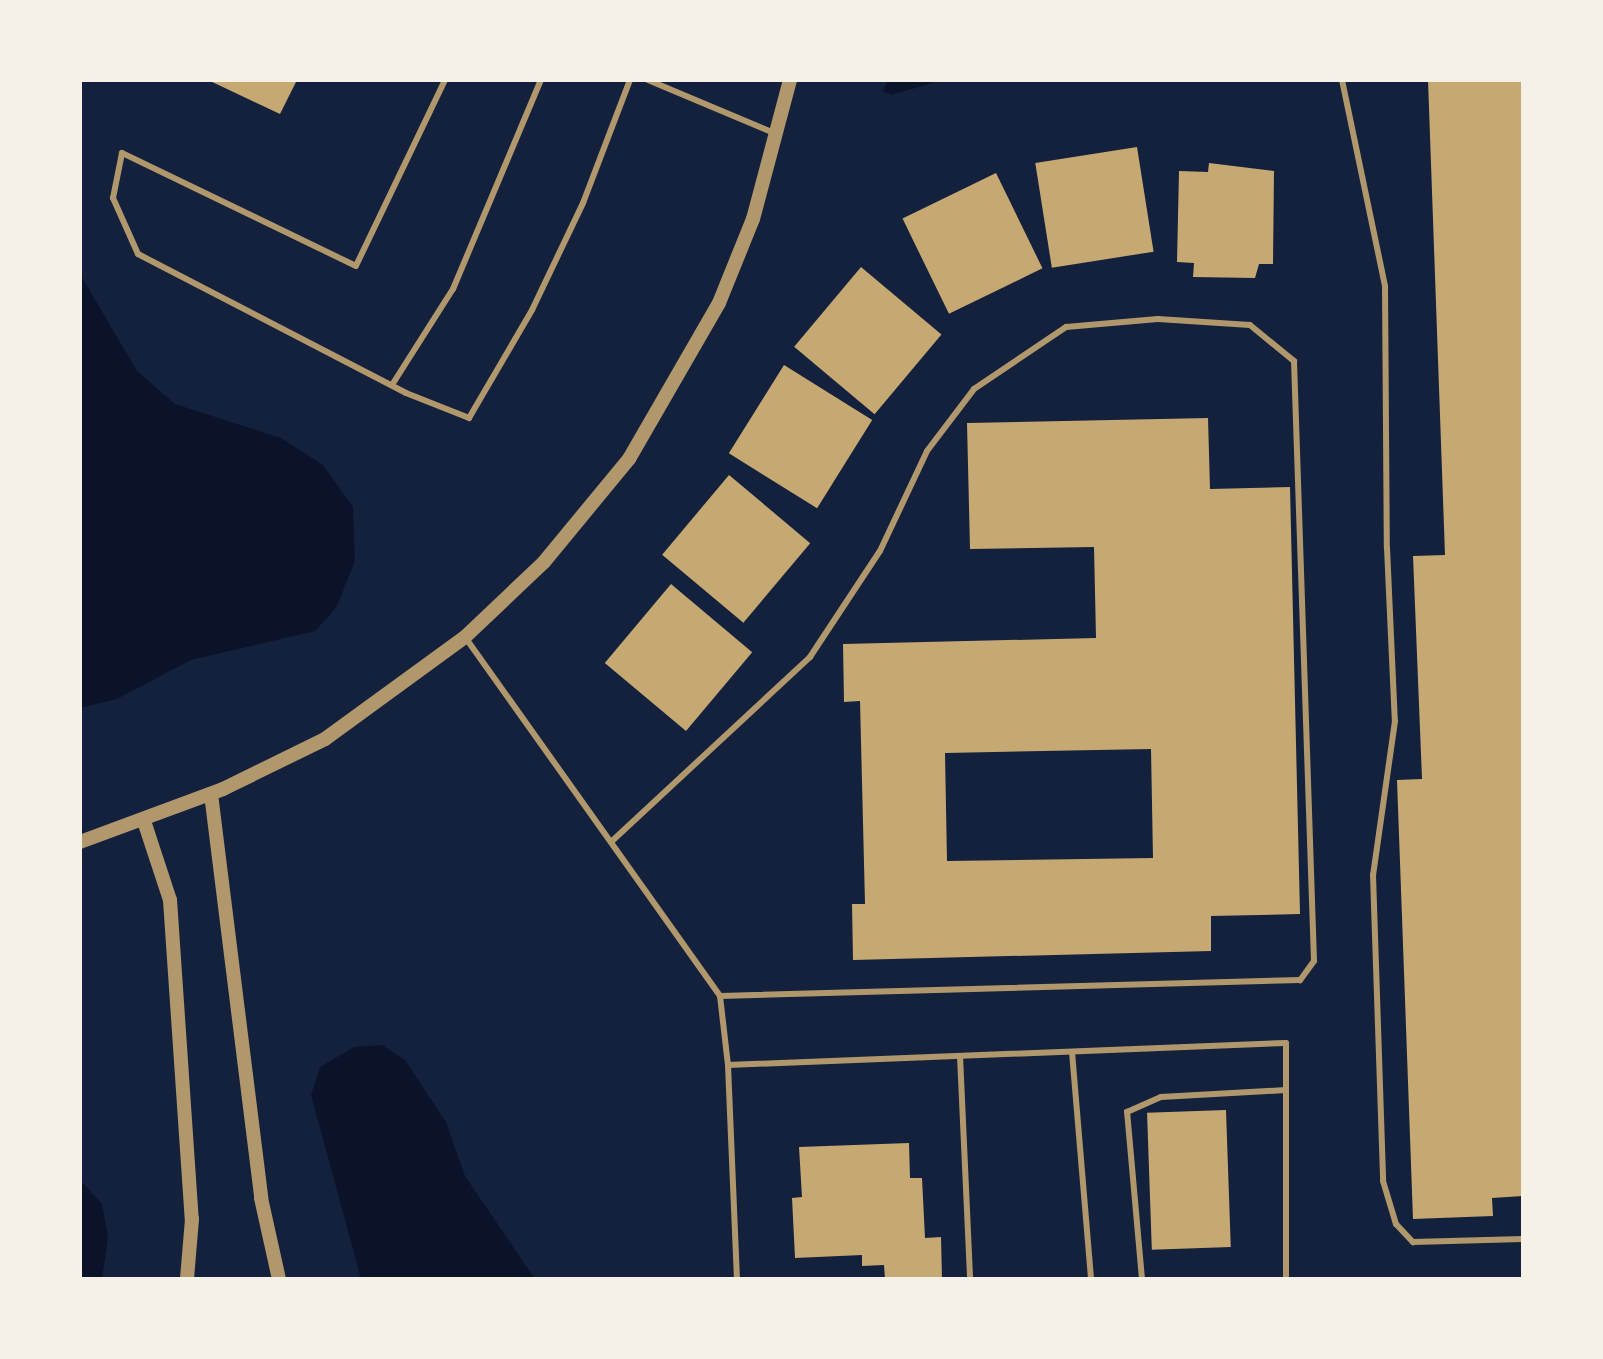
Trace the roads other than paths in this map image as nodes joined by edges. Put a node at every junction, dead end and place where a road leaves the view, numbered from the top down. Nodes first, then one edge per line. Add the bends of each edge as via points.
1 (445, 80) edge
2 (541, 80) edge
3 (630, 80) edge
4 (648, 80) edge
5 (790, 80) edge
6 (1342, 80) edge
7 (776, 134) junction
8 (392, 385) junction
9 (465, 637) junction
10 (211, 794) junction
11 (144, 821) junction
12 (80, 842) edge
13 (611, 842) junction
14 (720, 996) junction
15 (1072, 1052) junction
16 (960, 1056) junction
17 (728, 1065) junction
18 (1286, 1090) junction
19 (1523, 1239) edge
20 (187, 1279) edge
21 (279, 1279) edge
22 (737, 1279) edge
23 (970, 1279) edge
24 (1091, 1279) edge
25 (1142, 1279) edge
26 (1286, 1279) edge

1 - 8 lane via 356,266 122,153 113,198 138,254
2 - 8 lane via 453,289
3 - 8 lane via 571,230 469,418
4 - 7 lane
5 - 7 street
6 - 19 lane via 1385,286 1387,548 1395,721 1373,875 1383,1181 1396,1224 1413,1242
7 - 9 street via 753,219 725,289 670,396 629,459 544,562
9 - 10 street via 325,739
9 - 13 lane
10 - 11 street
10 - 21 street via 261,1198
11 - 12 street
11 - 20 street via 170,900 192,1219
13 - 14 lane
13 - 14 lane via 810,657 880,551 927,451 974,389 1066,327 1158,319 1250,325 1294,361 1314,961 1300,980
14 - 17 lane
15 - 16 lane
15 - 18 lane via 1286,1043
15 - 24 lane
16 - 17 lane
16 - 23 lane
17 - 22 lane
18 - 25 lane via 1161,1097 1127,1112
18 - 26 lane

